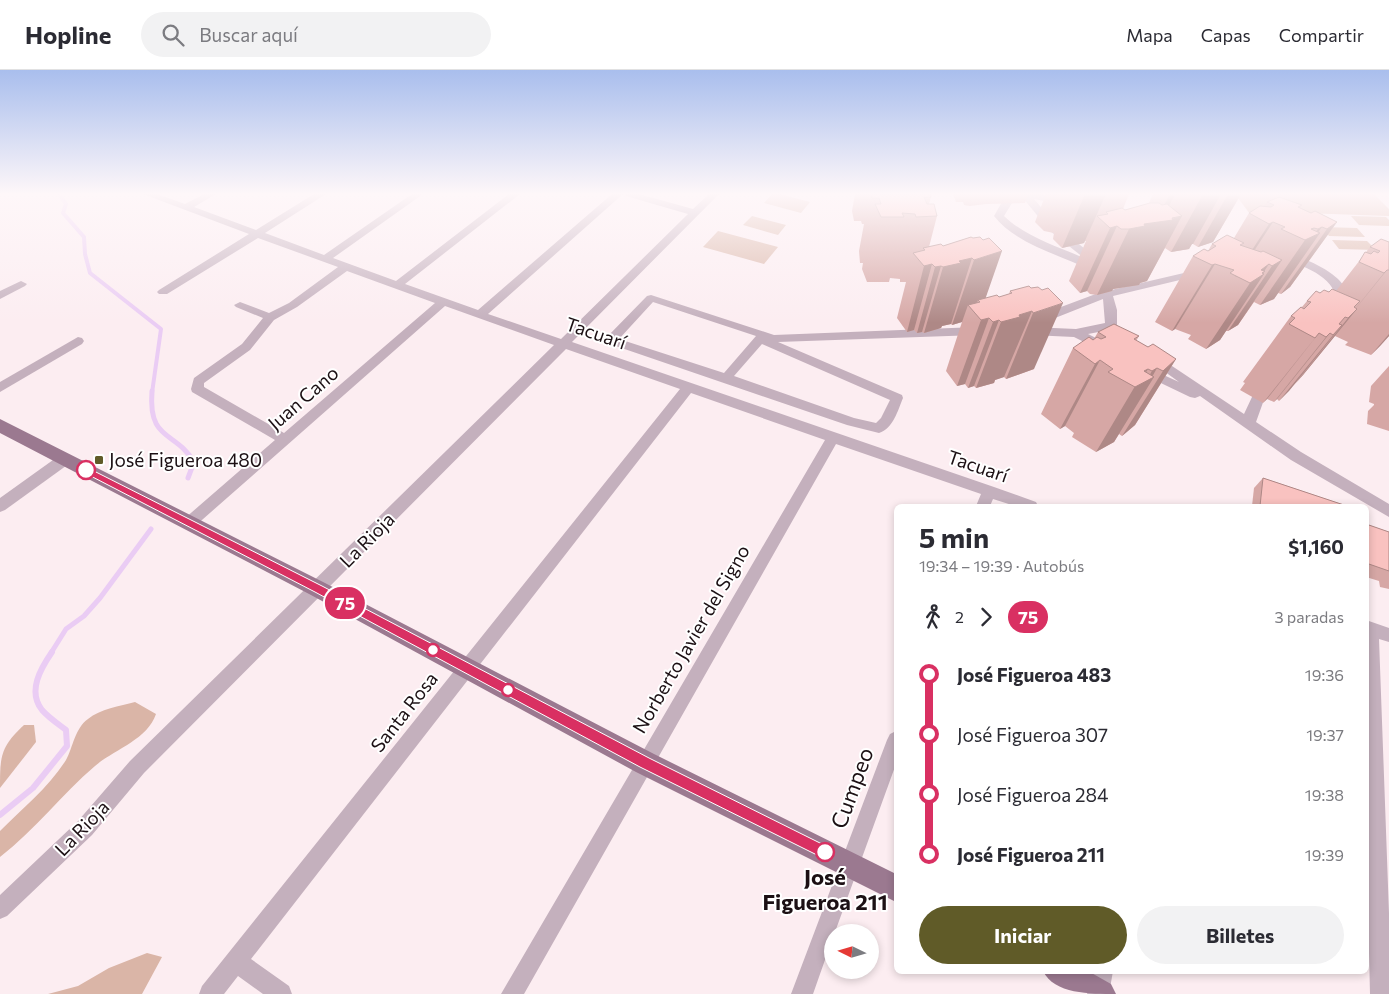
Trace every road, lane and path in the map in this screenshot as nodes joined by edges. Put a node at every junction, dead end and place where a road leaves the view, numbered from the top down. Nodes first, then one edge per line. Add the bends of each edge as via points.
1 (253, 237) edge
2 (266, 237) edge
3 (356, 237) edge
4 (459, 237) edge
5 (569, 237) edge
6 (671, 237) edge
7 (1028, 237) edge
8 (1063, 237) edge
9 (1108, 254) dead end
10 (1277, 255) edge
11 (325, 259) junction
12 (345, 267) junction
13 (1098, 267) junction
14 (1213, 268) edge
15 (21, 284) dead end
16 (399, 284) junction
17 (163, 292) dead end
18 (1108, 294) junction
19 (0, 296) edge
20 (443, 302) junction
21 (240, 304) dead end
22 (481, 314) junction
23 (270, 317) junction
24 (1338, 317) edge
25 (1111, 326) junction
26 (991, 331) edge
27 (1076, 333) junction
28 (760, 338) junction
29 (773, 338) junction
30 (78, 341) dead end
31 (565, 343) junction
32 (1116, 354) edge
33 (1138, 366) edge
34 (1267, 375) dead end
35 (726, 378) junction
36 (689, 386) junction
37 (0, 388) edge
38 (1244, 420) junction
39 (0, 425) edge
40 (833, 437) junction
41 (284, 439) junction
42 (65, 459) junction
43 (989, 491) junction
44 (985, 504) edge
45 (1025, 504) edge
46 (0, 506) edge
47 (1389, 510) edge
48 (189, 523) junction
49 (318, 589) junction
50 (1369, 628) edge
51 (1389, 635) edge
52 (1369, 656) edge
53 (465, 668) junction
54 (894, 745) edge
55 (645, 763) junction
56 (850, 864) junction
57 (894, 887) edge
58 (0, 909) edge
59 (236, 961) junction
60 (1065, 974) edge
61 (1100, 988) edge
62 (210, 994) edge
63 (280, 994) edge
64 (512, 994) edge
65 (802, 994) edge
66 (1381, 994) edge

1 - 17 street
2 - 11 street, Tacuarí
3 - 11 street
4 - 16 street
5 - 22 street
6 - 31 street, La Rioja
7 - 13 street
8 - 13 street
9 - 13 street
10 - 24 street via 1305,264 1333,280 1344,299
11 - 12 street, Tacuarí
12 - 16 street, Tacuarí
12 - 23 street via 293,305
13 - 18 street
14 - 18 street
15 - 19 street
16 - 20 street, Tacuarí
18 - 25 street
18 - 27 street via 1016,328
20 - 22 street, Tacuarí
20 - 41 street, Juan Cano
21 - 23 street
22 - 31 street, Tacuarí
23 - 41 street via 246,347 196,385 197,389
25 - 27 street
25 - 38 street
26 - 29 street
27 - 32 street
28 - 29 street
28 - 35 street
28 - 35 street via 896,398 886,421 879,428 852,422
29 - 35 street via 651,298 612,340
30 - 37 street
31 - 36 street, Tacuarí
31 - 49 street, La Rioja
33 - 38 street
34 - 38 street via 1250,416
36 - 40 street, Tacuarí
36 - 53 street, Santa Rosa
38 - 47 street via 1296,456
39 - 42 main road
40 - 43 street, Tacuarí
40 - 55 street, Norberto Javier del Signo
41 - 48 street, Juan Cano
42 - 46 street
42 - 48 main road
43 - 44 street
43 - 45 street, Tacuarí
48 - 49 main road
49 - 53 main road
49 - 58 street, La Rioja via 137,767 85,828
50 - 51 street
52 - 66 street
53 - 55 main road
53 - 59 street, Santa Rosa
54 - 56 street, Cumpeo
55 - 56 main road
55 - 64 street, Norberto Javier del Signo
56 - 57 main road
56 - 65 street, Cumpeo
59 - 62 street, Santa Rosa
59 - 63 street
60 - 61 main road

